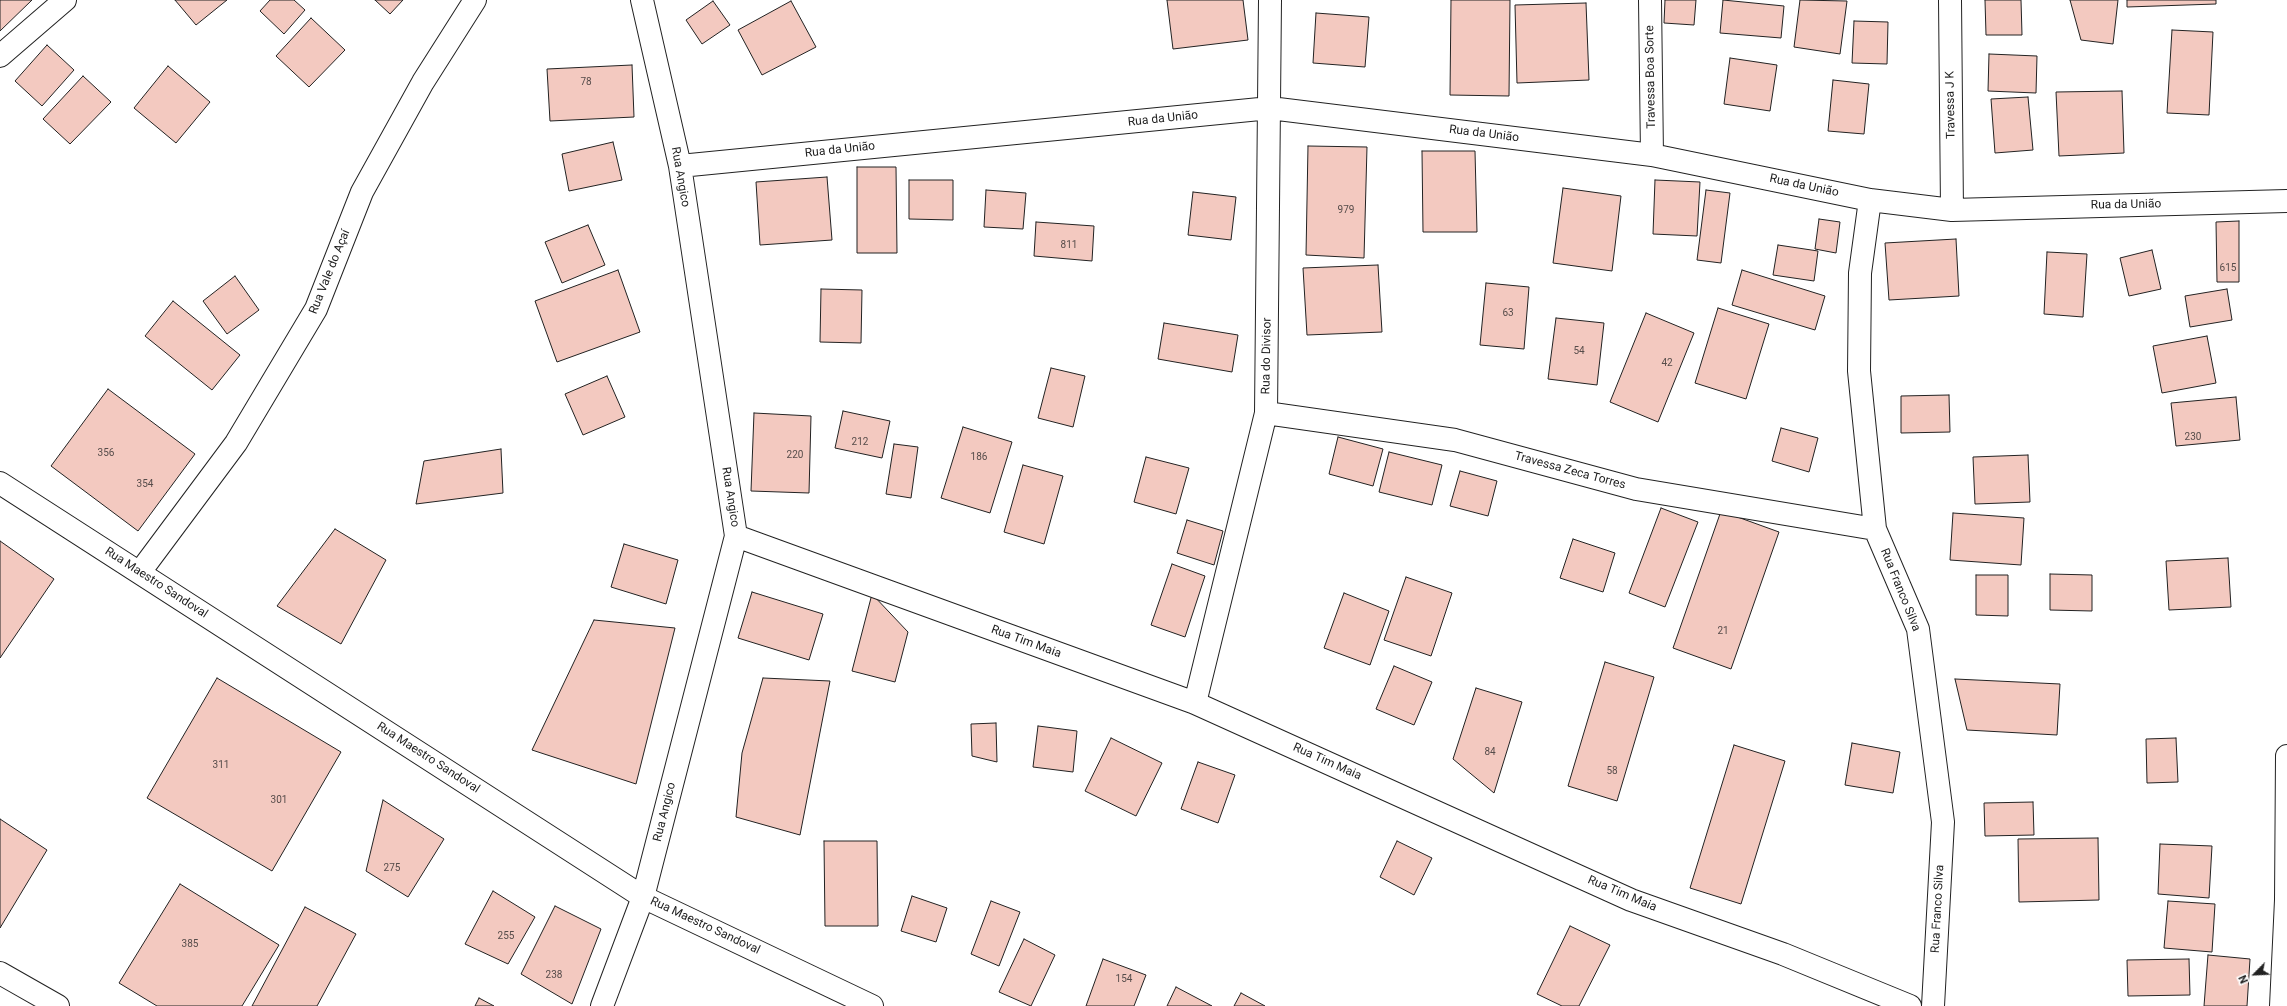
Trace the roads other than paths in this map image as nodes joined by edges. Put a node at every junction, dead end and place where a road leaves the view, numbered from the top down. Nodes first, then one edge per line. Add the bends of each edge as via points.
1 (65, 0) edge
2 (475, 0) edge
3 (642, 0) edge
4 (1270, 0) edge
5 (1650, 0) edge
6 (1950, 0) edge
7 (0, 56) edge
8 (1270, 108) junction
9 (1652, 155) junction
10 (680, 166) junction
11 (1870, 200) junction
12 (2287, 201) edge
13 (1952, 210) junction
14 (1266, 413) junction
15 (0, 483) edge
16 (1875, 529) junction
17 (736, 536) junction
18 (140, 572) junction
19 (1195, 703) junction
20 (2287, 756) edge
21 (643, 897) junction
22 (2286, 901) edge
23 (0, 973) edge
24 (58, 1006) edge
25 (602, 1006) edge
26 (872, 1006) edge
27 (1910, 1006) edge
28 (1933, 1006) edge
29 (2280, 1006) edge

1 - 7 street
2 - 18 street, Rua Vale do Açaí via 423,82 362,192 316,309 236,443
3 - 10 street, Rua Angico
4 - 8 street, Rua do Divisor
5 - 9 street, Travessa Boa Sorte
6 - 13 street, Travessa J K
8 - 9 street, Rua da União
8 - 10 street, Rua da União
8 - 14 street, Rua do Divisor
9 - 11 street, Rua da União
10 - 17 street, Rua Angico
11 - 13 street, Rua da União
11 - 16 street, Rua Franco Silva via 1860,273 1859,371
12 - 13 street, Rua da União
14 - 16 street, Travessa Zeca Torres via 1455,440 1636,489
14 - 19 street, Rua do Divisor
15 - 18 street, Rua Maestro Sandoval
16 - 28 street, Rua Franco Silva via 1918,629 1943,822
17 - 19 street, Rua Tim Maia
17 - 21 street, Rua Angico
18 - 21 street, Rua Maestro Sandoval
19 - 27 street, Rua Tim Maia via 1631,900 1783,954
20 - 22 street
21 - 25 street, Rua Angico
21 - 26 street, Rua Maestro Sandoval
22 - 29 street
23 - 24 street

